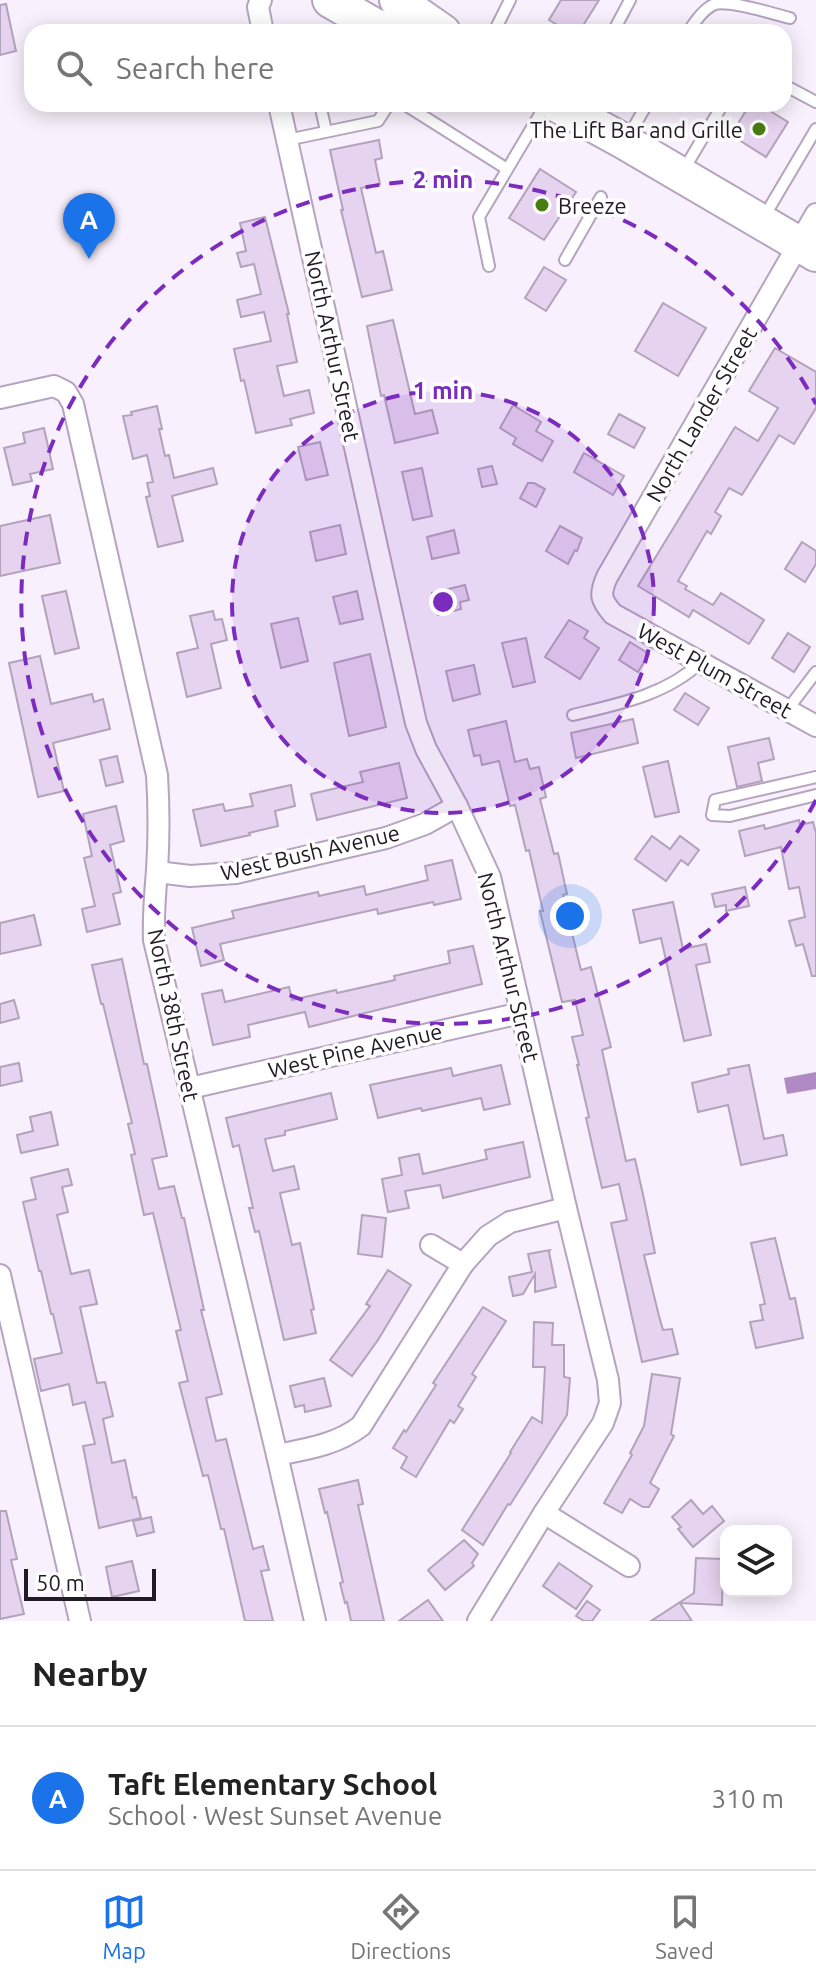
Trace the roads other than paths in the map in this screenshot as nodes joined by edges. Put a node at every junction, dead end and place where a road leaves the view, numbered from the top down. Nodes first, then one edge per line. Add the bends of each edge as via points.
1 (261, 0) edge
2 (330, 0) edge
3 (510, 0) edge
4 (630, 0) edge
5 (396, 7) edge
6 (790, 18) dead end
7 (261, 24) edge
8 (371, 24) edge
9 (374, 24) edge
10 (428, 24) edge
11 (498, 24) edge
12 (617, 24) edge
13 (694, 24) edge
14 (792, 89) edge
15 (816, 102) edge
16 (281, 112) edge
17 (322, 112) edge
18 (384, 112) edge
19 (417, 112) edge
20 (557, 112) edge
21 (572, 112) edge
22 (642, 112) edge
23 (718, 112) edge
24 (816, 129) edge
25 (326, 131) junction
26 (287, 140) junction
27 (625, 142) junction
28 (507, 169) junction
29 (680, 175) junction
30 (601, 197) dead end
31 (816, 214) edge
32 (761, 222) junction
33 (807, 249) edge
34 (565, 260) dead end
35 (489, 266) dead end
36 (0, 398) edge
37 (613, 614) joint
38 (701, 662) junction
39 (816, 672) edge
40 (788, 709) junction
41 (573, 715) dead end
42 (816, 726) edge
43 (816, 777) edge
44 (816, 795) edge
45 (457, 806) junction
46 (157, 872) junction
47 (521, 1013) junction
48 (190, 1088) junction
49 (566, 1208) junction
50 (431, 1245) dead end
51 (463, 1264) junction
52 (0, 1275) edge
53 (277, 1455) junction
54 (544, 1513) junction
55 (629, 1566) dead end
56 (80, 1621) edge
57 (315, 1621) edge
58 (478, 1621) edge

1 - 7 street
2 - 8 main road
3 - 11 lane
4 - 12 lane
5 - 9 main road
5 - 10 main road
6 - 13 lane via 728,2 715,4
14 - 15 lane
16 - 26 street, North Arthur Street
17 - 25 lane
18 - 25 lane via 378,121
19 - 28 lane
20 - 28 lane
21 - 27 main road
22 - 27 lane
23 - 29 lane
24 - 32 lane
25 - 26 lane
26 - 45 street, North Arthur Street via 416,723
27 - 29 main road
28 - 35 lane via 479,217
29 - 32 main road
30 - 34 lane
31 - 33 street, North Lander Street
32 - 33 main road
33 - 37 street, North Lander Street via 607,577 601,591
36 - 46 street, North 38th Street via 54,386 73,404 157,775
37 - 38 street, West Plum Street
38 - 40 street, West Plum Street
38 - 41 lane via 658,691
39 - 40 lane
40 - 42 street, West Plum Street
43 - 44 lane via 715,800 712,815 730,816
45 - 46 street, West Bush Avenue via 386,838 236,873
45 - 47 street, North Arthur Street via 490,877
46 - 48 street, North 38th Street via 154,940
47 - 48 street, West Pine Avenue
47 - 49 street, North Arthur Street
48 - 53 street, North 38th Street
49 - 51 street via 510,1222 488,1236
49 - 54 street, North Arthur Street via 610,1403 603,1423
50 - 51 street
51 - 53 street via 361,1426 326,1445
52 - 56 street
53 - 57 street, North 38th Street
54 - 55 street
54 - 58 street, North Arthur Street

